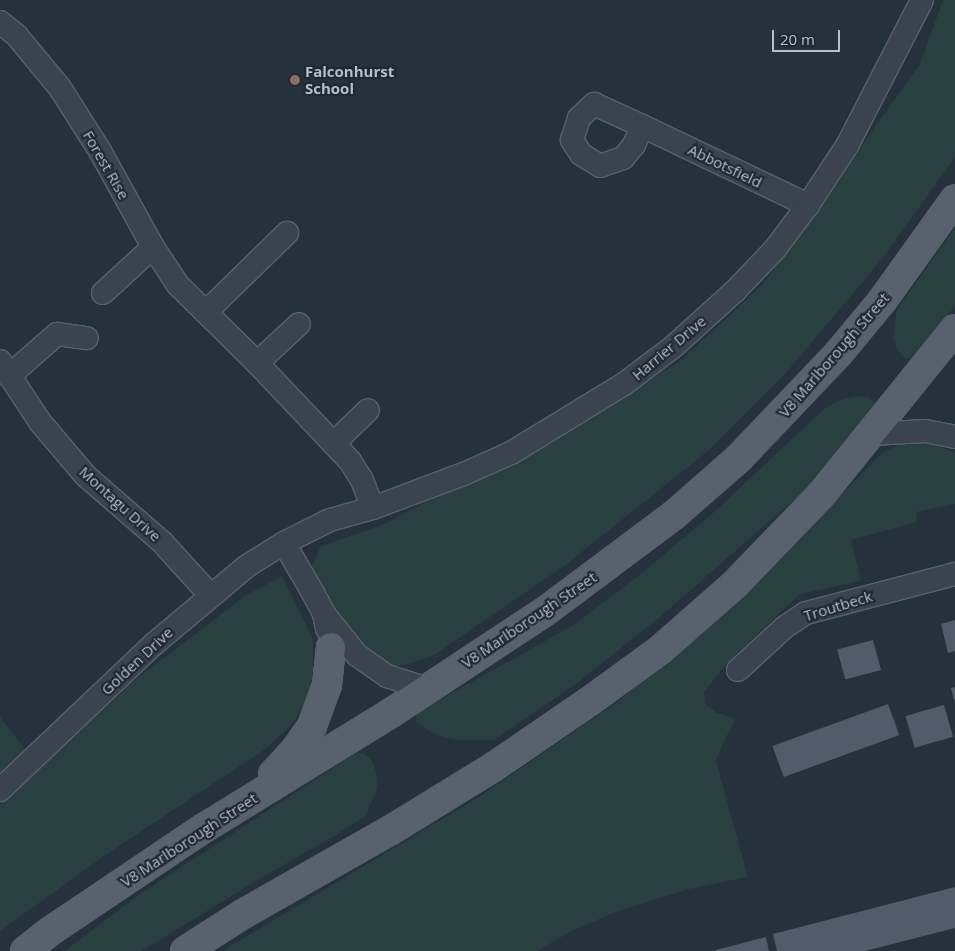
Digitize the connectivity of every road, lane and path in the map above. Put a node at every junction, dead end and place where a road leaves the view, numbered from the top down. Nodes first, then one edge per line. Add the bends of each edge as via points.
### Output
1 (922, 0) edge
2 (0, 22) edge
3 (642, 126) dead end
4 (955, 199) edge
5 (808, 205) junction
6 (287, 233) dead end
7 (153, 247) junction
8 (103, 293) dead end
9 (206, 311) junction
10 (299, 324) dead end
11 (955, 329) edge
12 (87, 338) dead end
13 (257, 363) junction
14 (5, 368) edge
15 (368, 410) dead end
16 (872, 434) junction
17 (955, 437) edge
18 (334, 443) junction
19 (373, 508) junction
20 (284, 543) junction
21 (955, 574) edge
22 (210, 595) junction
23 (324, 614) junction
24 (331, 648) joint
25 (738, 670) dead end
26 (428, 689) junction
27 (0, 790) edge
28 (248, 801) junction
29 (25, 951) edge
30 (185, 951) edge

1 - 5 street, Harrier Drive via 848,144
2 - 7 street, Forest Rise via 17,36 60,88 100,151
3 - 5 street, Abbotsfield
4 - 26 main road, V8 Marlborough Street via 876,309 785,412 739,458 674,515 612,563
5 - 19 street, Harrier Drive via 775,249 735,291 673,347 624,384 570,419 490,463
6 - 9 street
7 - 8 street
7 - 9 street, Forest Rise via 178,285
9 - 13 street, Forest Rise
10 - 13 street
11 - 16 main road
12 - 14 street via 57,334
13 - 18 street, Forest Rise
14 - 22 street, Montagu Drive via 40,422 86,476 162,542
15 - 18 street
16 - 17 street via 925,431
16 - 30 main road via 821,495 735,584 660,650 487,771
18 - 19 street, Forest Rise via 362,480
19 - 20 street, Harrier Drive via 330,520
20 - 22 street, Golden Drive
20 - 23 street
21 - 25 street, Troutbeck via 806,612
22 - 27 street, Golden Drive
23 - 24 street
23 - 26 street via 357,655 387,676
24 - 28 main road via 327,685 312,726 296,749
26 - 28 main road, V8 Marlborough Street
28 - 29 main road, V8 Marlborough Street

